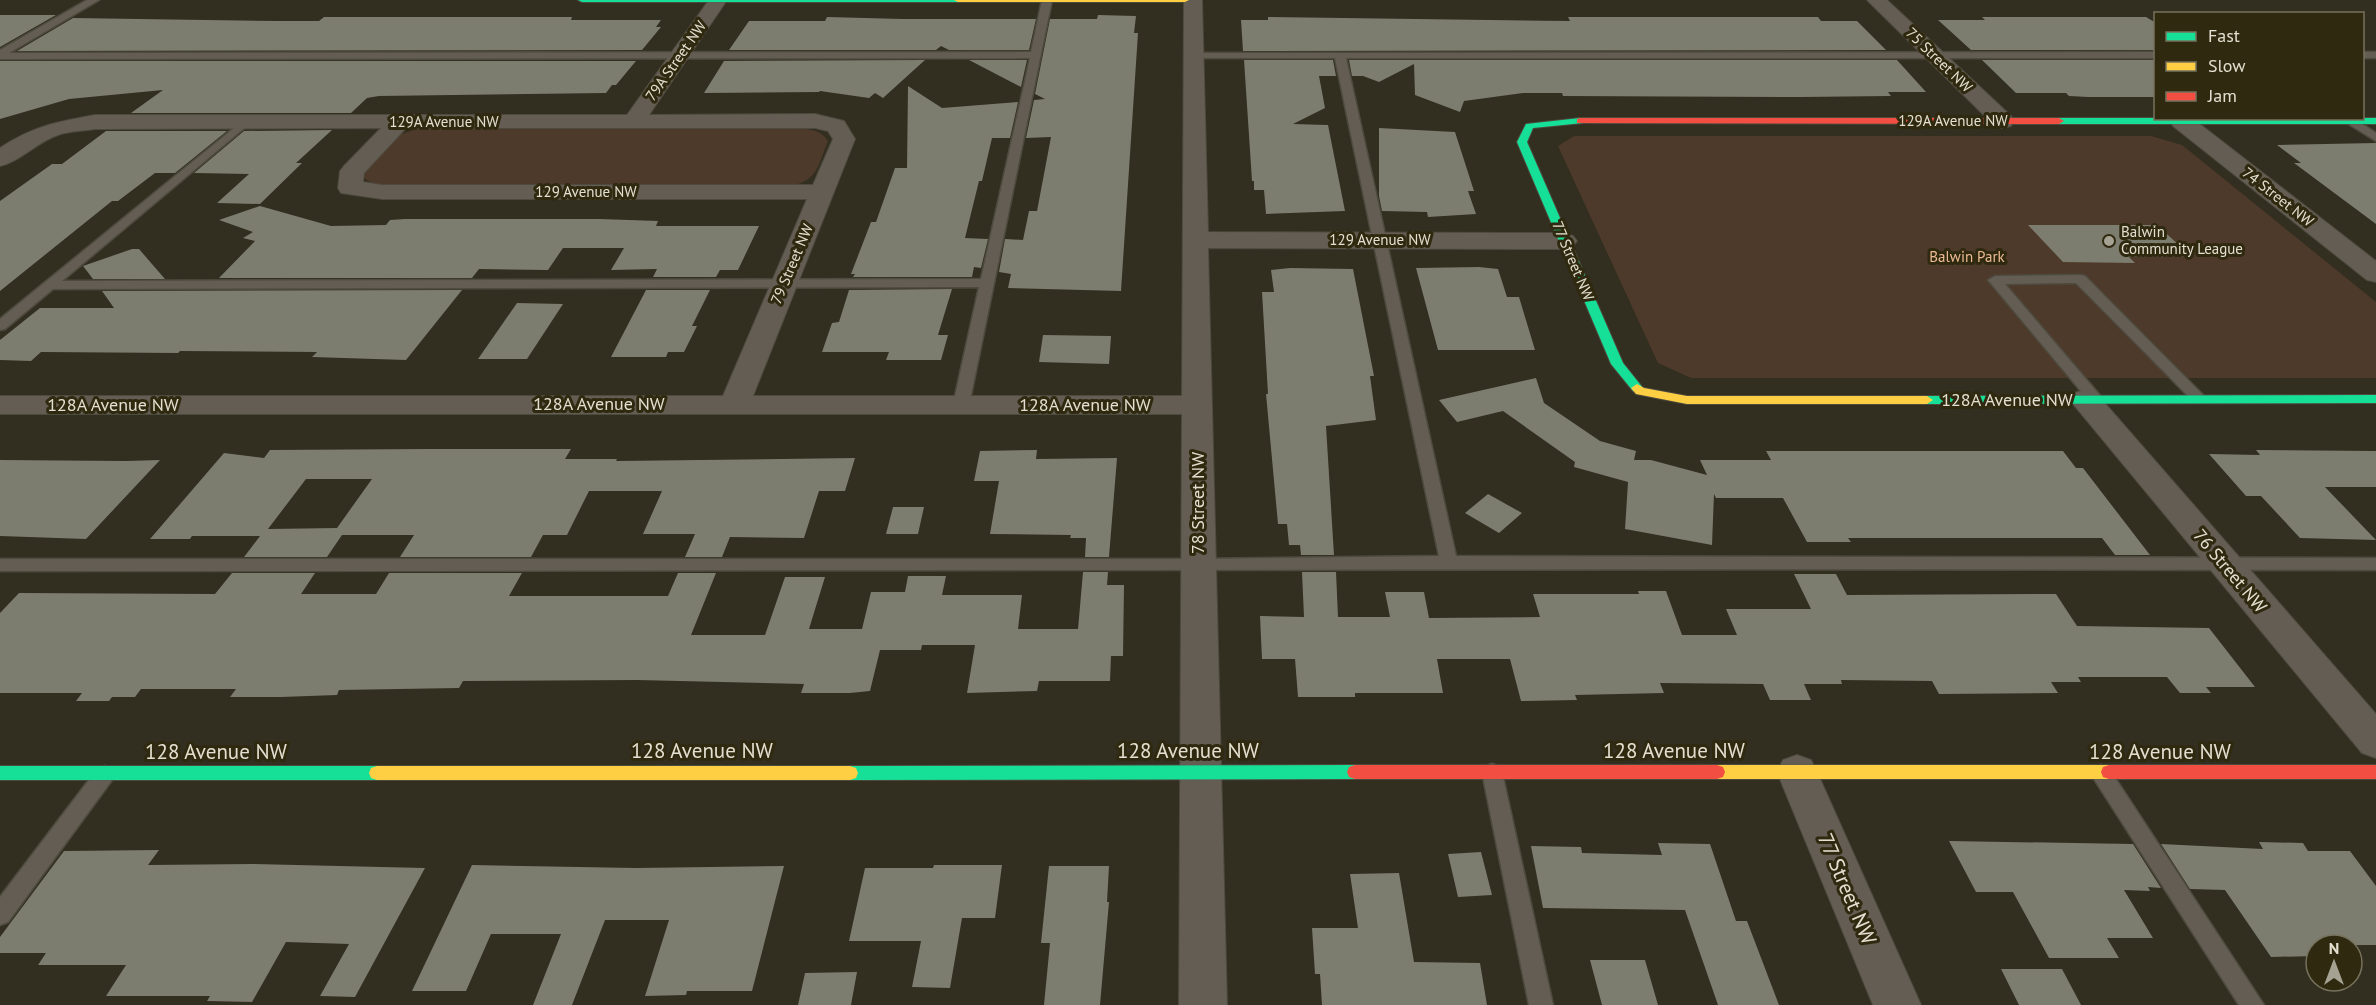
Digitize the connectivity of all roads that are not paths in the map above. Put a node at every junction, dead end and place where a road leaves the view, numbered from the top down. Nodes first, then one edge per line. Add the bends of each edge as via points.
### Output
1 (94, 0) edge
2 (582, 0) edge
3 (718, 0) edge
4 (1047, 0) edge
5 (1185, 0) edge
6 (1193, 0) edge
7 (1876, 0) edge
8 (0, 55) edge
9 (680, 55) junction
10 (1035, 55) junction
11 (1193, 55) junction
12 (1934, 55) junction
13 (2154, 55) edge
14 (1340, 56) junction
15 (634, 120) junction
16 (2003, 120) junction
17 (2181, 120) junction
18 (2351, 121) junction
19 (2376, 121) edge
20 (245, 122) junction
21 (400, 122) junction
22 (836, 126) joint
23 (1529, 126) joint
24 (2376, 138) edge
25 (0, 159) edge
26 (824, 192) junction
27 (1196, 240) junction
28 (1378, 240) junction
29 (1564, 241) junction
30 (2376, 274) edge
31 (985, 283) junction
32 (783, 284) junction
33 (50, 285) junction
34 (0, 326) edge
35 (1640, 391) joint
36 (2090, 399) junction
37 (2199, 399) junction
38 (2376, 399) edge
39 (735, 404) junction
40 (0, 405) edge
41 (961, 405) junction
42 (1197, 405) junction
43 (1449, 562) junction
44 (2224, 564) junction
45 (2376, 564) edge
46 (1198, 565) junction
47 (0, 566) edge
48 (2376, 742) edge
49 (1200, 771) junction
50 (1492, 772) junction
51 (1797, 772) junction
52 (2376, 772) edge
53 (0, 773) edge
54 (106, 773) junction
55 (2101, 773) junction
56 (0, 915) edge
57 (1203, 1005) edge
58 (1542, 1005) edge
59 (1897, 1005) edge
60 (2252, 1005) edge

1 - 8 lane
2 - 3 street
3 - 4 street
3 - 9 street, 79A Street NW
4 - 5 street
4 - 10 lane
6 - 11 street, 78 Street NW
7 - 12 street, 75 Street NW
8 - 9 lane
9 - 10 lane
9 - 15 street, 79A Street NW
10 - 31 lane
11 - 14 lane
11 - 27 street, 78 Street NW
12 - 13 lane
12 - 14 lane
12 - 16 street, 75 Street NW
14 - 28 lane
15 - 21 street, 129A Avenue NW
15 - 22 street, 129A Avenue NW via 815,121
16 - 17 street, 129A Avenue NW
16 - 23 street, 129A Avenue NW via 1571,121
17 - 18 street, 129A Avenue NW
17 - 30 street, 74 Street NW
18 - 19 street, 129A Avenue NW
18 - 24 lane
20 - 21 street, 129A Avenue NW
20 - 25 street, 129A Avenue NW via 94,122 52,129
20 - 33 lane
21 - 26 street, 129 Avenue NW via 352,171 350,188 382,192
22 - 26 street, 79 Street NW via 844,139
23 - 29 street, 77 Street NW via 1522,142
26 - 32 street, 79 Street NW
27 - 28 street, 129 Avenue NW
27 - 42 street, 78 Street NW
28 - 29 street, 129 Avenue NW
28 - 43 lane
29 - 35 street, 77 Street NW via 1617,364
31 - 32 lane
31 - 41 lane
32 - 33 lane
32 - 39 street, 79 Street NW
33 - 34 lane
35 - 36 street, 128A Avenue NW via 1687,400
36 - 37 street, 128A Avenue NW
36 - 37 lane via 1995,280 2080,279
36 - 44 street, 76 Street NW
37 - 38 street, 128A Avenue NW
39 - 40 street, 128A Avenue NW
39 - 41 street, 128A Avenue NW
41 - 42 street, 128A Avenue NW
42 - 46 street, 78 Street NW
43 - 44 lane
43 - 46 lane
44 - 45 lane
44 - 48 street, 76 Street NW
46 - 47 lane
46 - 49 street, 78 Street NW
49 - 50 street, 128 Avenue NW
49 - 54 street, 128 Avenue NW
49 - 57 street, 78 Street NW
50 - 51 street, 128 Avenue NW
50 - 58 lane
51 - 55 street, 128 Avenue NW
51 - 59 street, 77 Street NW
52 - 55 street, 128 Avenue NW
53 - 54 street, 128 Avenue NW
54 - 56 lane
55 - 60 lane

